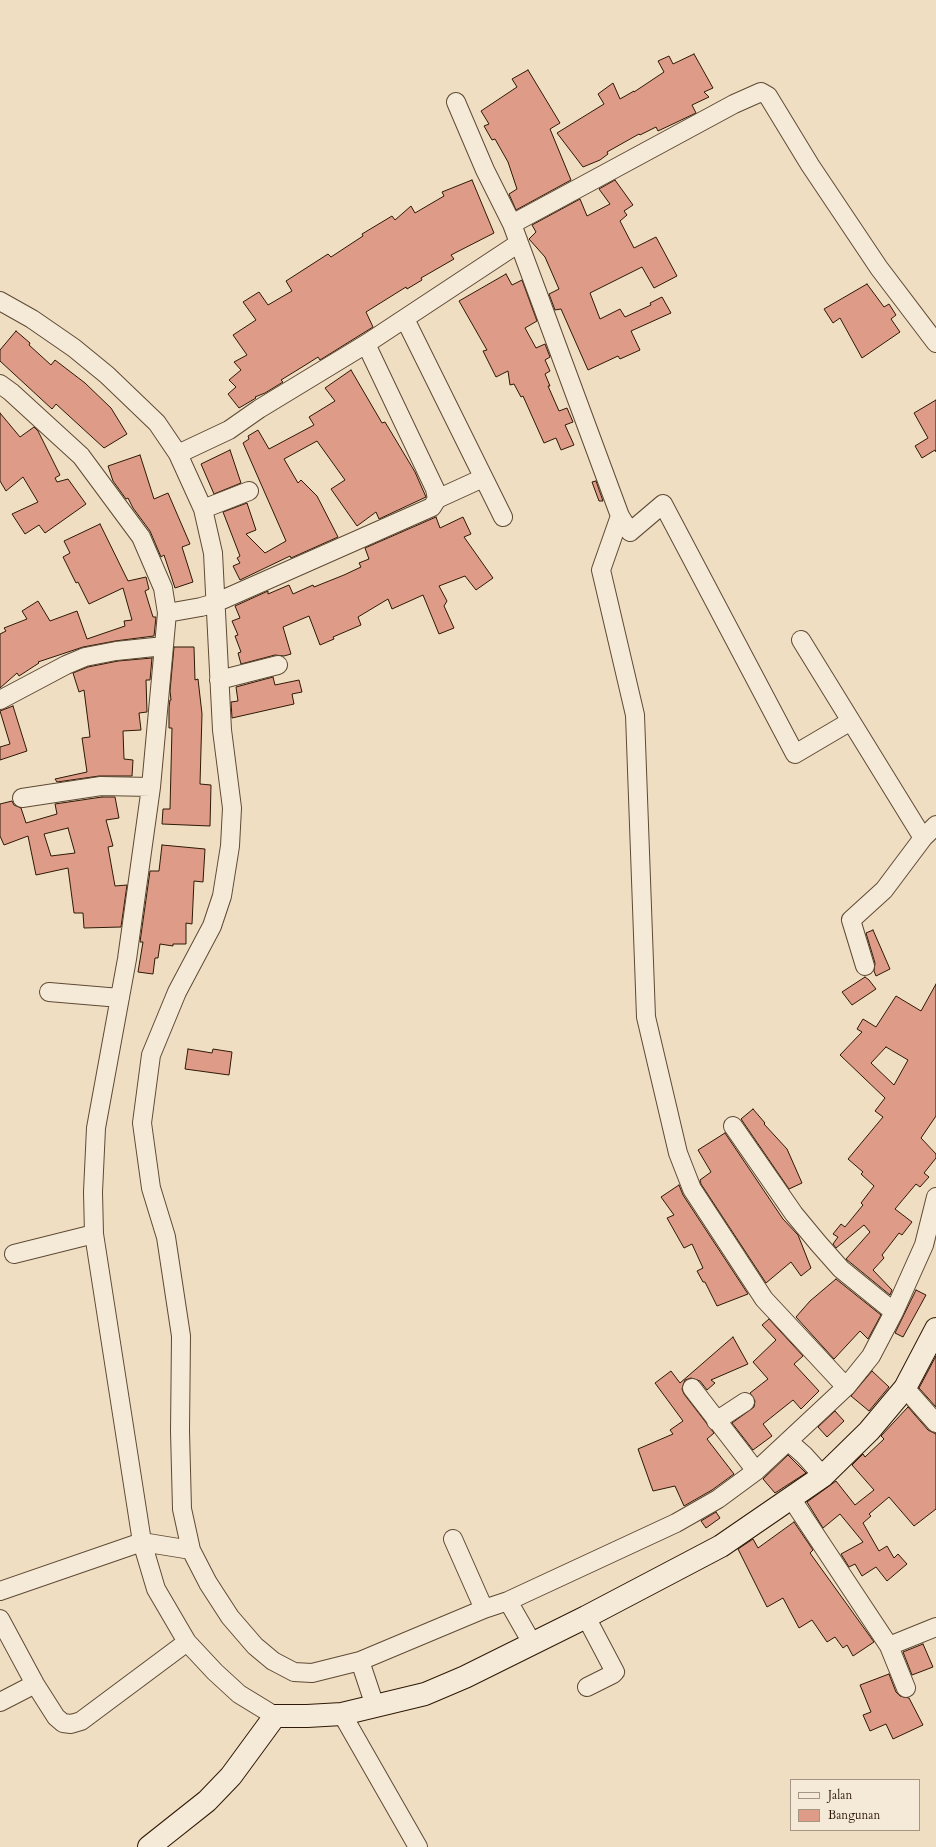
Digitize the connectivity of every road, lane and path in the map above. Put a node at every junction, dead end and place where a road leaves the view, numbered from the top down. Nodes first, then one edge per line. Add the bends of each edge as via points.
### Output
1 (456, 102) dead end
2 (512, 224) junction
3 (519, 243) junction
4 (0, 301) edge
5 (405, 319) junction
6 (936, 343) edge
7 (366, 344) junction
8 (0, 384) edge
9 (178, 454) junction
10 (483, 478) junction
11 (249, 492) dead end
12 (437, 499) junction
13 (203, 509) junction
14 (620, 516) junction
15 (503, 518) dead end
16 (200, 607) junction
17 (167, 613) junction
18 (801, 640) dead end
19 (164, 646) junction
20 (278, 666) dead end
21 (219, 680) junction
22 (0, 700) edge
23 (851, 721) junction
24 (151, 787) junction
25 (22, 798) dead end
26 (936, 825) edge
27 (923, 838) junction
28 (864, 966) dead end
29 (49, 992) dead end
30 (120, 998) junction
31 (733, 1126) dead end
32 (936, 1197) edge
33 (94, 1234) junction
34 (14, 1254) dead end
35 (894, 1312) junction
36 (936, 1329) edge
37 (846, 1387) junction
38 (692, 1388) dead end
39 (905, 1388) junction
40 (746, 1402) dead end
41 (716, 1421) junction
42 (936, 1423) edge
43 (788, 1441) junction
44 (813, 1465) junction
45 (756, 1471) junction
46 (791, 1498) junction
47 (453, 1539) dead end
48 (149, 1543) junction
49 (183, 1548) junction
50 (0, 1591) edge
51 (484, 1609) junction
52 (586, 1616) junction
53 (0, 1620) edge
54 (519, 1622) junction
55 (936, 1627) edge
56 (187, 1642) junction
57 (889, 1646) junction
58 (34, 1684) junction
59 (368, 1684) junction
60 (587, 1687) dead end
61 (906, 1688) dead end
62 (0, 1702) edge
63 (342, 1714) junction
64 (275, 1716) junction
65 (149, 1847) edge
66 (418, 1847) edge

1 - 2 street via 485,170
2 - 3 street
2 - 6 street via 734,104 761,92 768,96 810,165 879,268
3 - 5 street
3 - 14 street
4 - 9 street via 74,348 107,375 157,423
5 - 7 street
5 - 10 street
7 - 9 street via 229,430
7 - 12 street via 435,489
8 - 17 street via 81,456 141,537 163,588
9 - 13 street
10 - 12 street
10 - 15 street
11 - 13 street
12 - 16 street via 432,507 425,511
13 - 16 street via 213,554
14 - 23 street via 630,532 663,504 795,754
14 - 37 street via 601,570 635,715 646,1017 678,1153 692,1189 764,1299
16 - 17 street
16 - 21 street
17 - 19 street
18 - 23 street
19 - 22 street via 86,657
19 - 24 street
20 - 21 street
21 - 49 street via 222,730 232,808 230,846 222,896 212,926 177,992 151,1055 142,1123 151,1188 166,1237 181,1336
23 - 27 street
24 - 25 street via 101,786
24 - 30 street
26 - 27 street
27 - 28 street via 884,890 851,920
29 - 30 street
30 - 33 street via 96,1128
31 - 35 street via 794,1214 818,1243 841,1269
32 - 35 street via 924,1245
33 - 34 street
33 - 48 street
35 - 37 street via 871,1356
36 - 39 street
37 - 43 street
38 - 41 street
39 - 42 street
39 - 44 street via 869,1431
40 - 41 street
41 - 45 street
43 - 44 street
43 - 45 street
44 - 46 street
45 - 54 street via 718,1498
46 - 52 street via 722,1546
46 - 57 street
47 - 51 street
48 - 49 street
48 - 50 street
48 - 56 street via 156,1589
49 - 59 street via 230,1617 273,1662 294,1672
51 - 54 street
51 - 59 street
52 - 54 street
52 - 60 street via 614,1668 613,1674
53 - 58 street
54 - 59 street via 465,1677 425,1694
55 - 57 street
56 - 58 street via 81,1721 71,1724 63,1723 56,1717
56 - 64 street via 239,1694
57 - 61 street
58 - 62 street
59 - 63 street
63 - 64 street
63 - 66 street
64 - 65 street via 231,1776 207,1801

